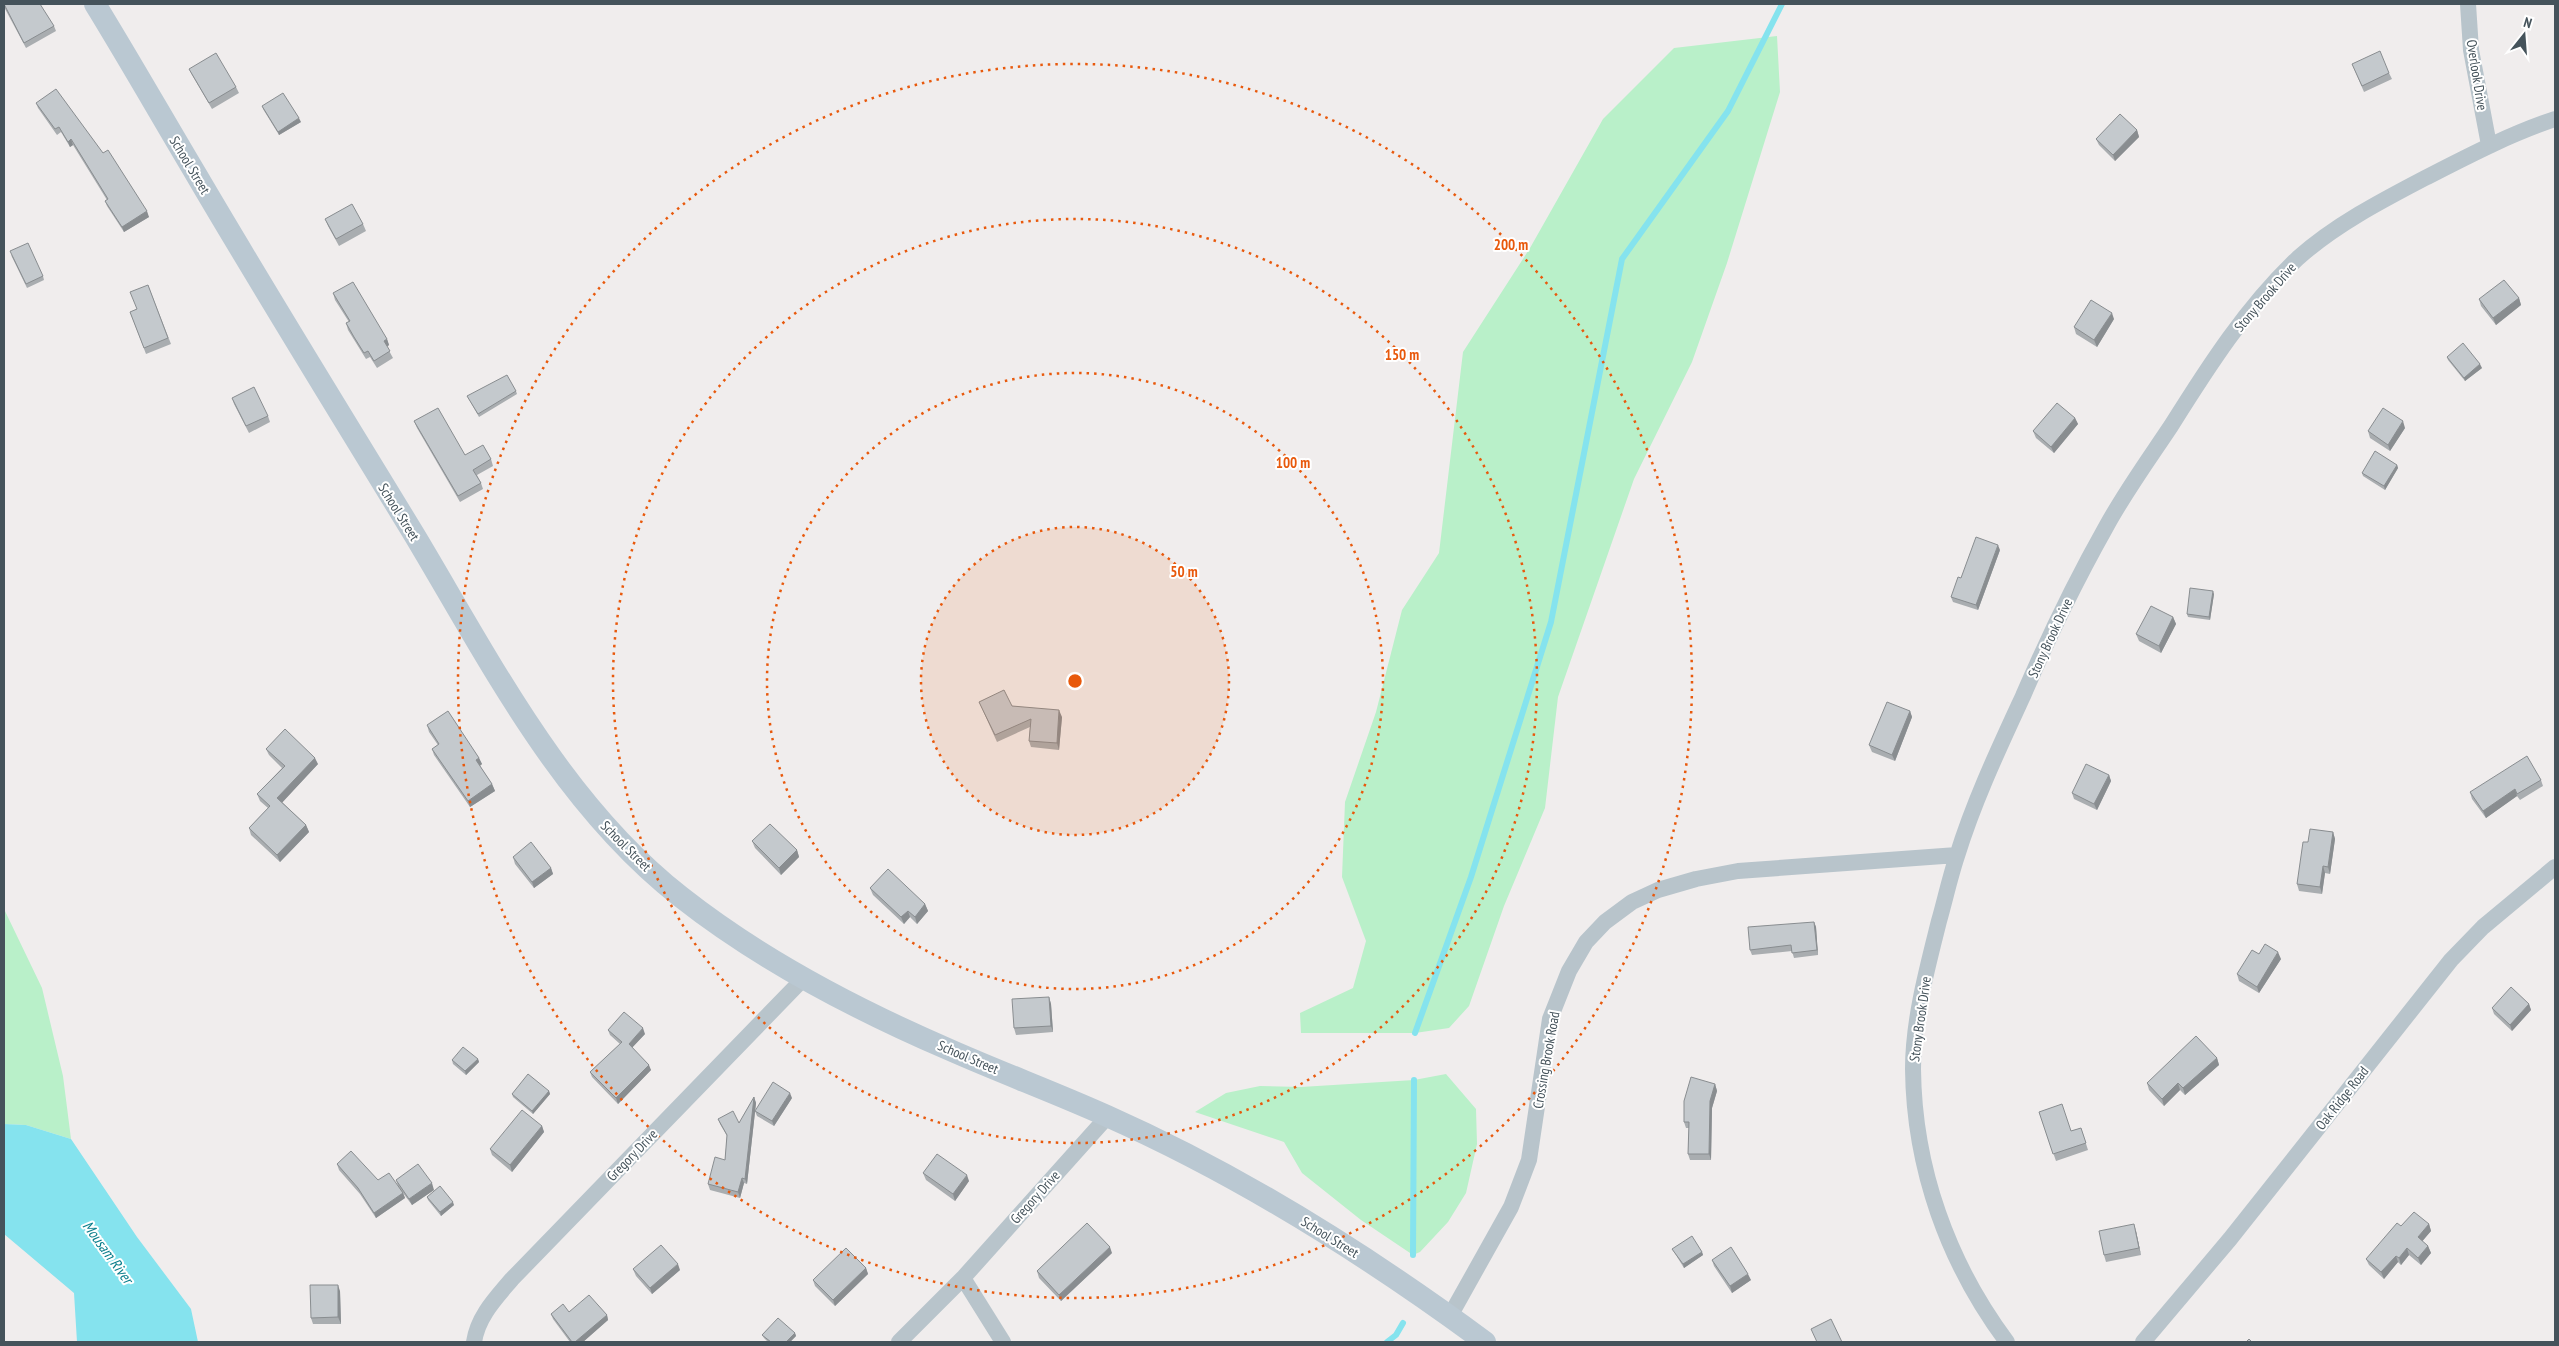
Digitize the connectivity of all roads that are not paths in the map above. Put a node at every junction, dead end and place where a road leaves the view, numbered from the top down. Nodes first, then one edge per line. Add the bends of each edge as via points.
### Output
1 (95, 4) edge
2 (2468, 4) edge
3 (2555, 119) edge
4 (2489, 145) junction
5 (1957, 856) junction
6 (2555, 867) edge
7 (804, 978) junction
8 (1108, 1116) junction
9 (963, 1278) junction
10 (1450, 1316) junction
11 (474, 1342) edge
12 (899, 1342) edge
13 (1003, 1342) edge
14 (1485, 1342) edge
15 (2007, 1342) edge
16 (2142, 1342) edge

1 - 7 street, School Street via 394,504 534,732 582,798 624,847 678,896 744,943
2 - 4 street, Overlook Drive via 2471,50
3 - 4 street, Stony Brook Drive
4 - 5 street, Stony Brook Drive via 2384,200 2330,233 2275,282 2212,362 2107,525 2061,610 2001,744
5 - 10 street, Crossing Brook Road via 1738,871 1658,890 1632,902 1605,922 1586,942 1569,971 1550,1019 1529,1160 1511,1207
5 - 15 street, Stony Brook Drive via 1928,963 1917,1023 1913,1067 1915,1112 1923,1161 1955,1258 1979,1304
6 - 16 street, Oak Ridge Road via 2483,927 2451,960 2230,1239
7 - 8 street, School Street via 950,1050
7 - 11 street, Gregory Drive via 512,1279 490,1306 478,1326
8 - 9 street, Gregory Drive
8 - 10 street, School Street via 1233,1179 1310,1223
9 - 12 street, Gregory Drive
9 - 13 street
10 - 14 street, School Street

